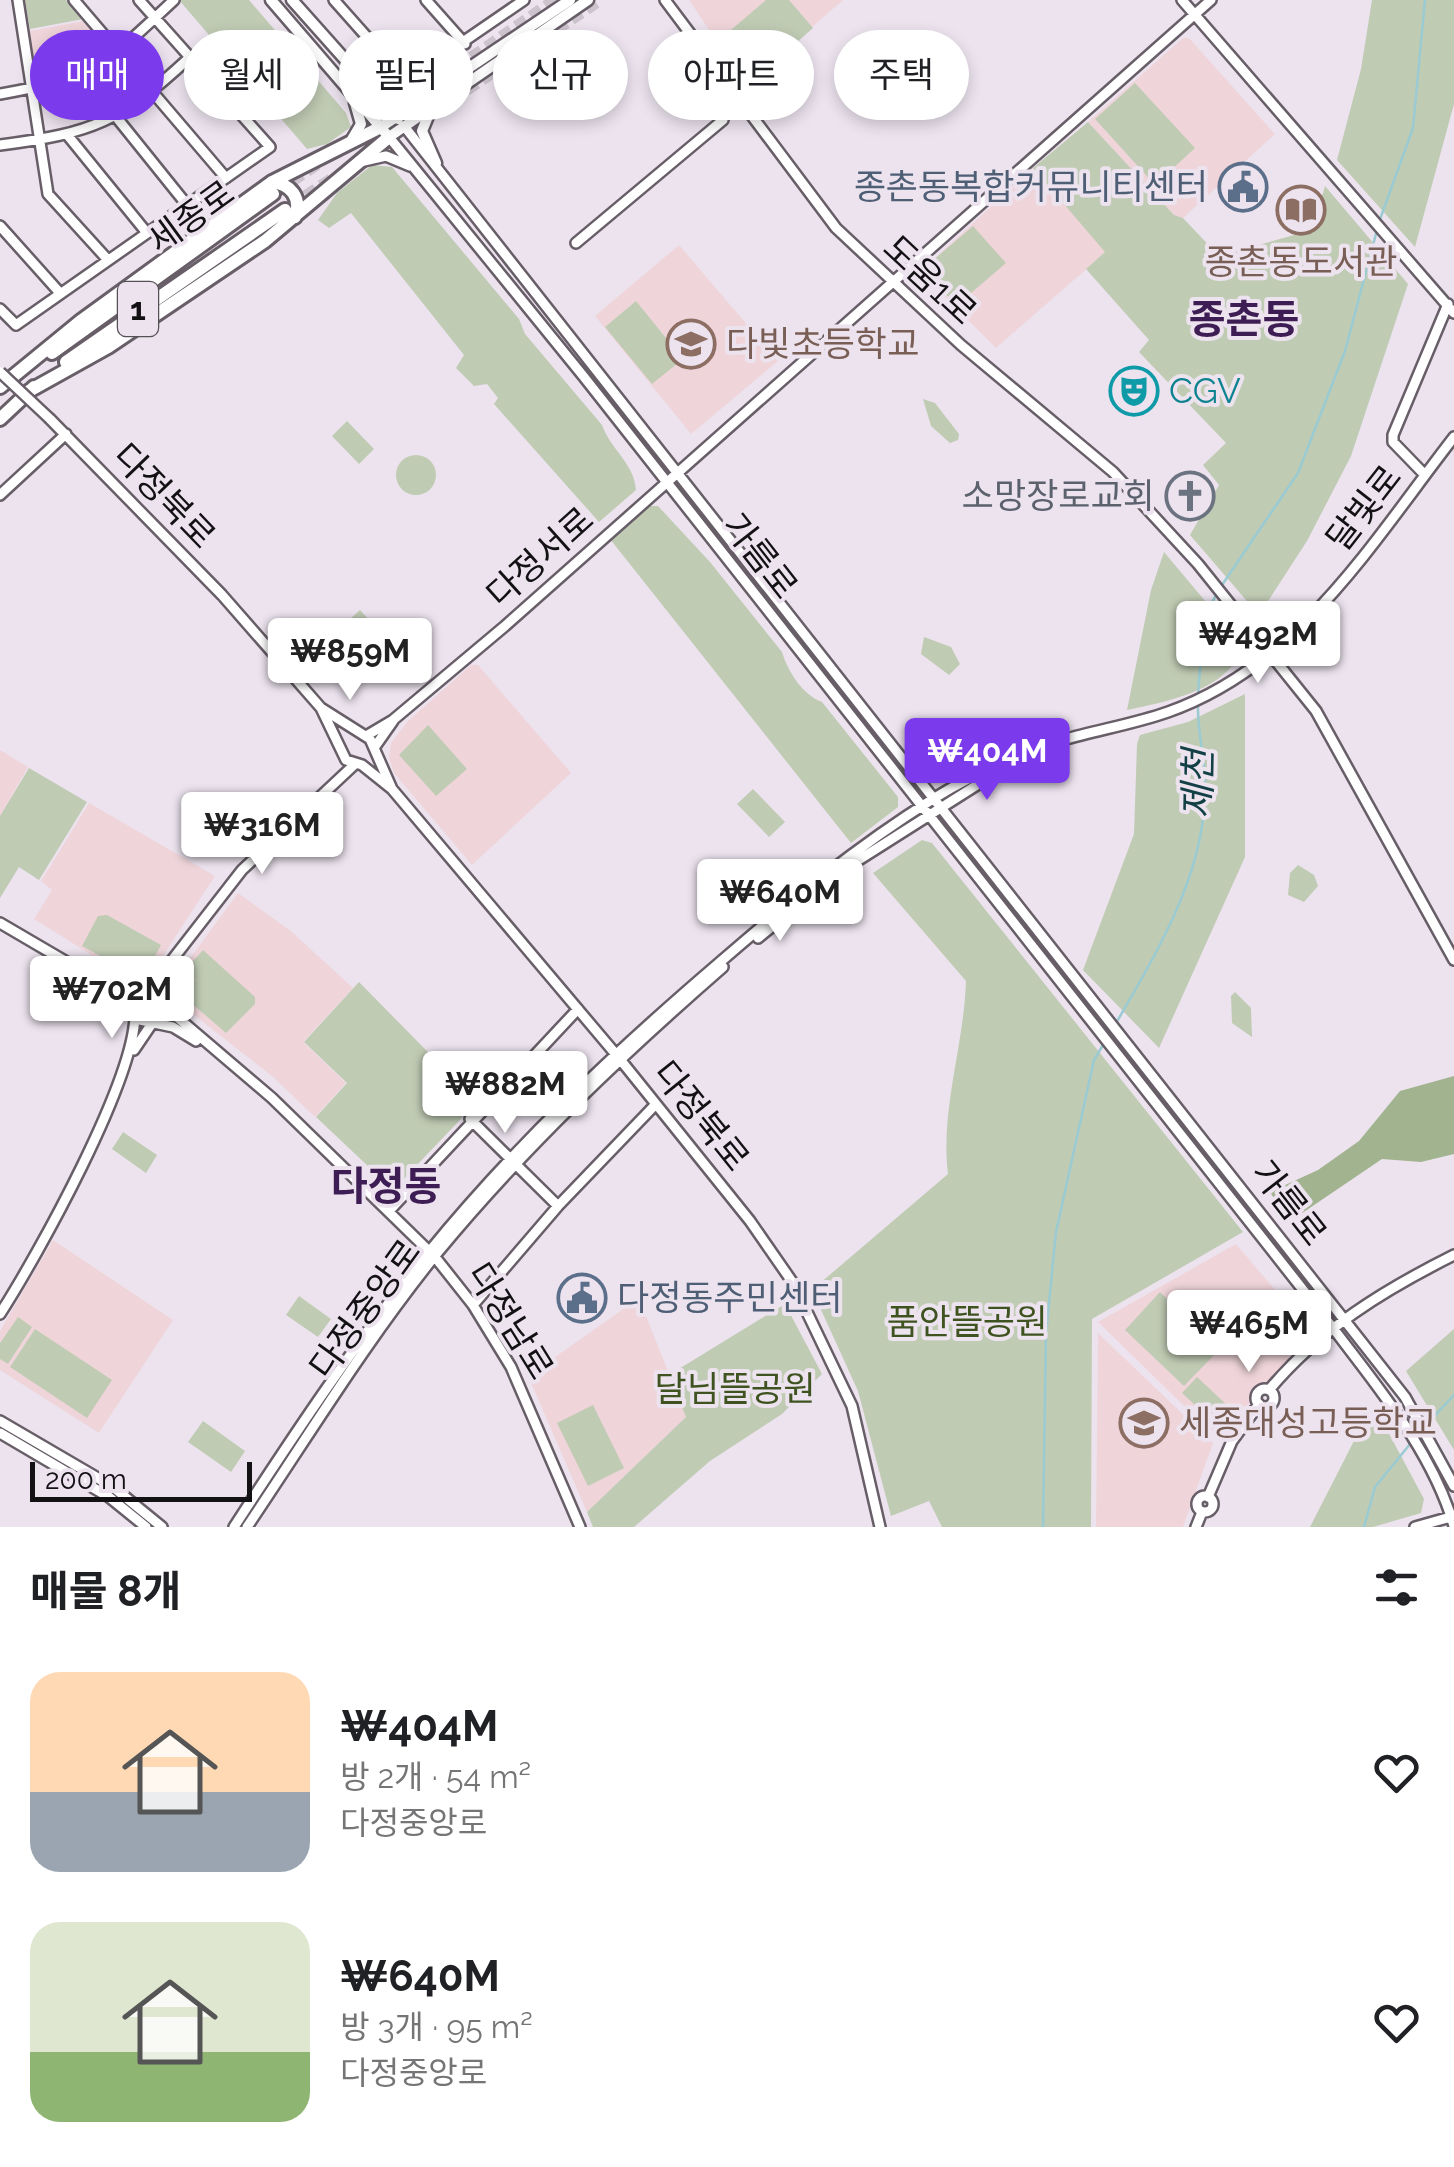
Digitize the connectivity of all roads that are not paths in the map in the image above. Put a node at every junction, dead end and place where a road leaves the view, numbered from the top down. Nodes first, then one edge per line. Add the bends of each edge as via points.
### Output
1 (18, 0) edge
2 (74, 0) edge
3 (139, 0) edge
4 (174, 0) edge
5 (271, 0) edge
6 (292, 0) edge
7 (334, 0) edge
8 (426, 0) edge
9 (524, 0) edge
10 (570, 0) edge
11 (588, 0) edge
12 (665, 0) edge
13 (1182, 0) edge
14 (1210, 0) edge
15 (1195, 14) junction
16 (154, 18) junction
17 (99, 30) edge
18 (141, 30) edge
19 (361, 30) edge
20 (452, 30) edge
21 (473, 37) edge
22 (184, 52) edge
23 (339, 53) edge
24 (184, 63) edge
25 (473, 70) edge
26 (473, 74) edge
27 (30, 75) edge
28 (339, 77) edge
29 (164, 81) edge
30 (30, 88) edge
31 (0, 94) edge
32 (164, 106) edge
33 (37, 120) edge
34 (111, 120) edge
35 (118, 120) edge
36 (245, 120) edge
37 (359, 120) tunnel mouth
38 (375, 120) edge
39 (403, 120) edge
40 (425, 120) edge
41 (722, 120) dead end
42 (400, 122) junction
43 (385, 132) junction
44 (69, 137) junction
45 (40, 140) junction
46 (0, 146) edge
47 (343, 150) junction
48 (436, 163) junction
49 (352, 167) junction
50 (226, 178) junction
51 (428, 182) junction
52 (272, 188) junction
53 (187, 206) junction
54 (290, 213) junction
55 (0, 226) edge
56 (148, 232) junction
57 (576, 242) dead end
58 (108, 260) junction
59 (892, 284) junction
60 (60, 293) junction
61 (0, 309) edge
62 (1451, 309) edge
63 (0, 372) edge
64 (0, 387) edge
65 (0, 395) edge
66 (0, 419) edge
67 (66, 434) junction
68 (1454, 437) edge
69 (676, 471) junction
70 (1424, 474) junction
71 (666, 480) junction
72 (0, 495) edge
73 (1271, 654) junction
74 (321, 708) junction
75 (393, 720) junction
76 (361, 735) junction
77 (374, 751) junction
78 (343, 752) junction
79 (1010, 763) junction
80 (358, 765) junction
81 (330, 783) junction
82 (392, 789) junction
83 (934, 799) junction
84 (923, 806) junction
85 (941, 808) junction
86 (930, 816) junction
87 (0, 923) edge
88 (177, 956) junction
89 (1454, 960) edge
90 (90, 976) junction
91 (145, 992) junction
92 (164, 1004) junction
93 (134, 1010) junction
94 (578, 1010) junction
95 (155, 1022) junction
96 (215, 1053) junction
97 (616, 1056) junction
98 (121, 1074) junction
99 (656, 1104) junction
100 (470, 1120) junction
101 (513, 1161) junction
102 (558, 1206) junction
103 (390, 1210) junction
104 (432, 1254) junction
105 (1454, 1255) edge
106 (473, 1305) junction
107 (0, 1314) edge
108 (1344, 1320) junction
109 (1333, 1328) junction
110 (0, 1421) edge
111 (0, 1432) edge
112 (1454, 1486) edge
113 (1453, 1520) edge
114 (146, 1527) edge
115 (162, 1527) edge
116 (234, 1527) edge
117 (247, 1527) edge
118 (580, 1527) edge
119 (880, 1527) edge
120 (1196, 1527) edge
121 (1415, 1527) edge

1 - 27 street
2 - 17 street
3 - 16 street
4 - 16 street
5 - 28 main road
6 - 23 main road
7 - 19 street
8 - 20 street
9 - 21 street
10 - 25 main road
11 - 26 main road
12 - 59 street, 도움1로 via 836,228
13 - 15 street
14 - 15 street, 다정서로
15 - 59 street, 다정서로
15 - 62 street
16 - 18 street
16 - 22 street
24 - 29 street
30 - 31 street
32 - 50 street
33 - 45 street
34 - 44 street
35 - 53 street
36 - 50 street via 270,147
37 - 47 main road
38 - 43 main road
39 - 42 main road
40 - 48 main road via 422,131
41 - 57 street
42 - 43 main road
42 - 48 street, 가름로
43 - 47 highway
43 - 49 highway
43 - 51 street, 가름로
44 - 45 street
44 - 56 street
45 - 46 street
45 - 58 street via 53,204
47 - 52 highway
48 - 69 street, 가름로
49 - 51 street via 386,156
49 - 54 highway
50 - 53 street
51 - 71 street, 가름로
52 - 54 highway via 290,187 296,196
52 - 64 highway via 82,320
52 - 65 highway, 세종로 / 1
53 - 56 street
54 - 66 highway via 198,288 29,391
55 - 60 street
56 - 58 street
58 - 60 street
59 - 69 street, 다정서로
59 - 73 street, 도움1로 via 1104,463
60 - 61 street via 16,324
62 - 70 street via 1393,435
63 - 67 street, 다정북로, bridge
67 - 72 street
67 - 74 street, 다정북로
68 - 70 street, 달빛로
69 - 71 street, 다정서로
69 - 83 street, 가름로
70 - 73 street, 달빛로 via 1316,614
71 - 75 street, 다정서로
71 - 84 street, 가름로
73 - 79 street, 달빛로 via 1169,712 1048,745
73 - 89 street via 1324,724
74 - 76 street
74 - 78 street
75 - 76 street
75 - 77 street
76 - 77 street
76 - 78 street
77 - 80 street
77 - 82 street
78 - 80 street
78 - 81 street
79 - 83 street
79 - 85 street, 다정중앙로
80 - 81 street
80 - 82 street
81 - 88 street via 230,883
82 - 94 street, 다정북로
83 - 84 street, 다정중앙로
83 - 85 street, 가름로
84 - 86 street, 가름로
84 - 97 street, 다정중앙로 via 829,870
85 - 86 street, 다정중앙로
85 - 108 street, 가름로
86 - 97 street, 다정중앙로 via 835,875
86 - 109 street, 가름로
87 - 90 street
88 - 91 street
88 - 92 street
90 - 91 street
90 - 93 street
91 - 92 street via 158,994
91 - 93 street
92 - 95 street
92 - 96 street
93 - 95 street
93 - 98 street via 135,1032
94 - 97 street, 다정북로
94 - 100 street
95 - 96 street
95 - 98 street
96 - 103 street, 다정남로
97 - 99 street, 다정북로
97 - 101 street, 다정중앙로
98 - 107 street via 56,1217
99 - 102 street
99 - 119 street, 다정북로 via 750,1221 812,1315 852,1406
100 - 101 street
100 - 103 street
101 - 102 street
101 - 104 street, 다정중앙로
102 - 106 street
103 - 104 street, 다정남로
104 - 106 street, 다정남로
104 - 116 street, 다정중앙로 via 314,1402
104 - 117 street, 다정중앙로
105 - 108 street via 1390,1287
106 - 118 street, 다정남로 via 535,1415
108 - 109 street
108 - 112 street, 가름로 via 1406,1397
109 - 113 street, 가름로 via 1394,1409
109 - 120 street via 1269,1390 1258,1391 1258,1404 1232,1441 1208,1497 1212,1507
110 - 115 street via 113,1488
111 - 114 street
113 - 121 street

